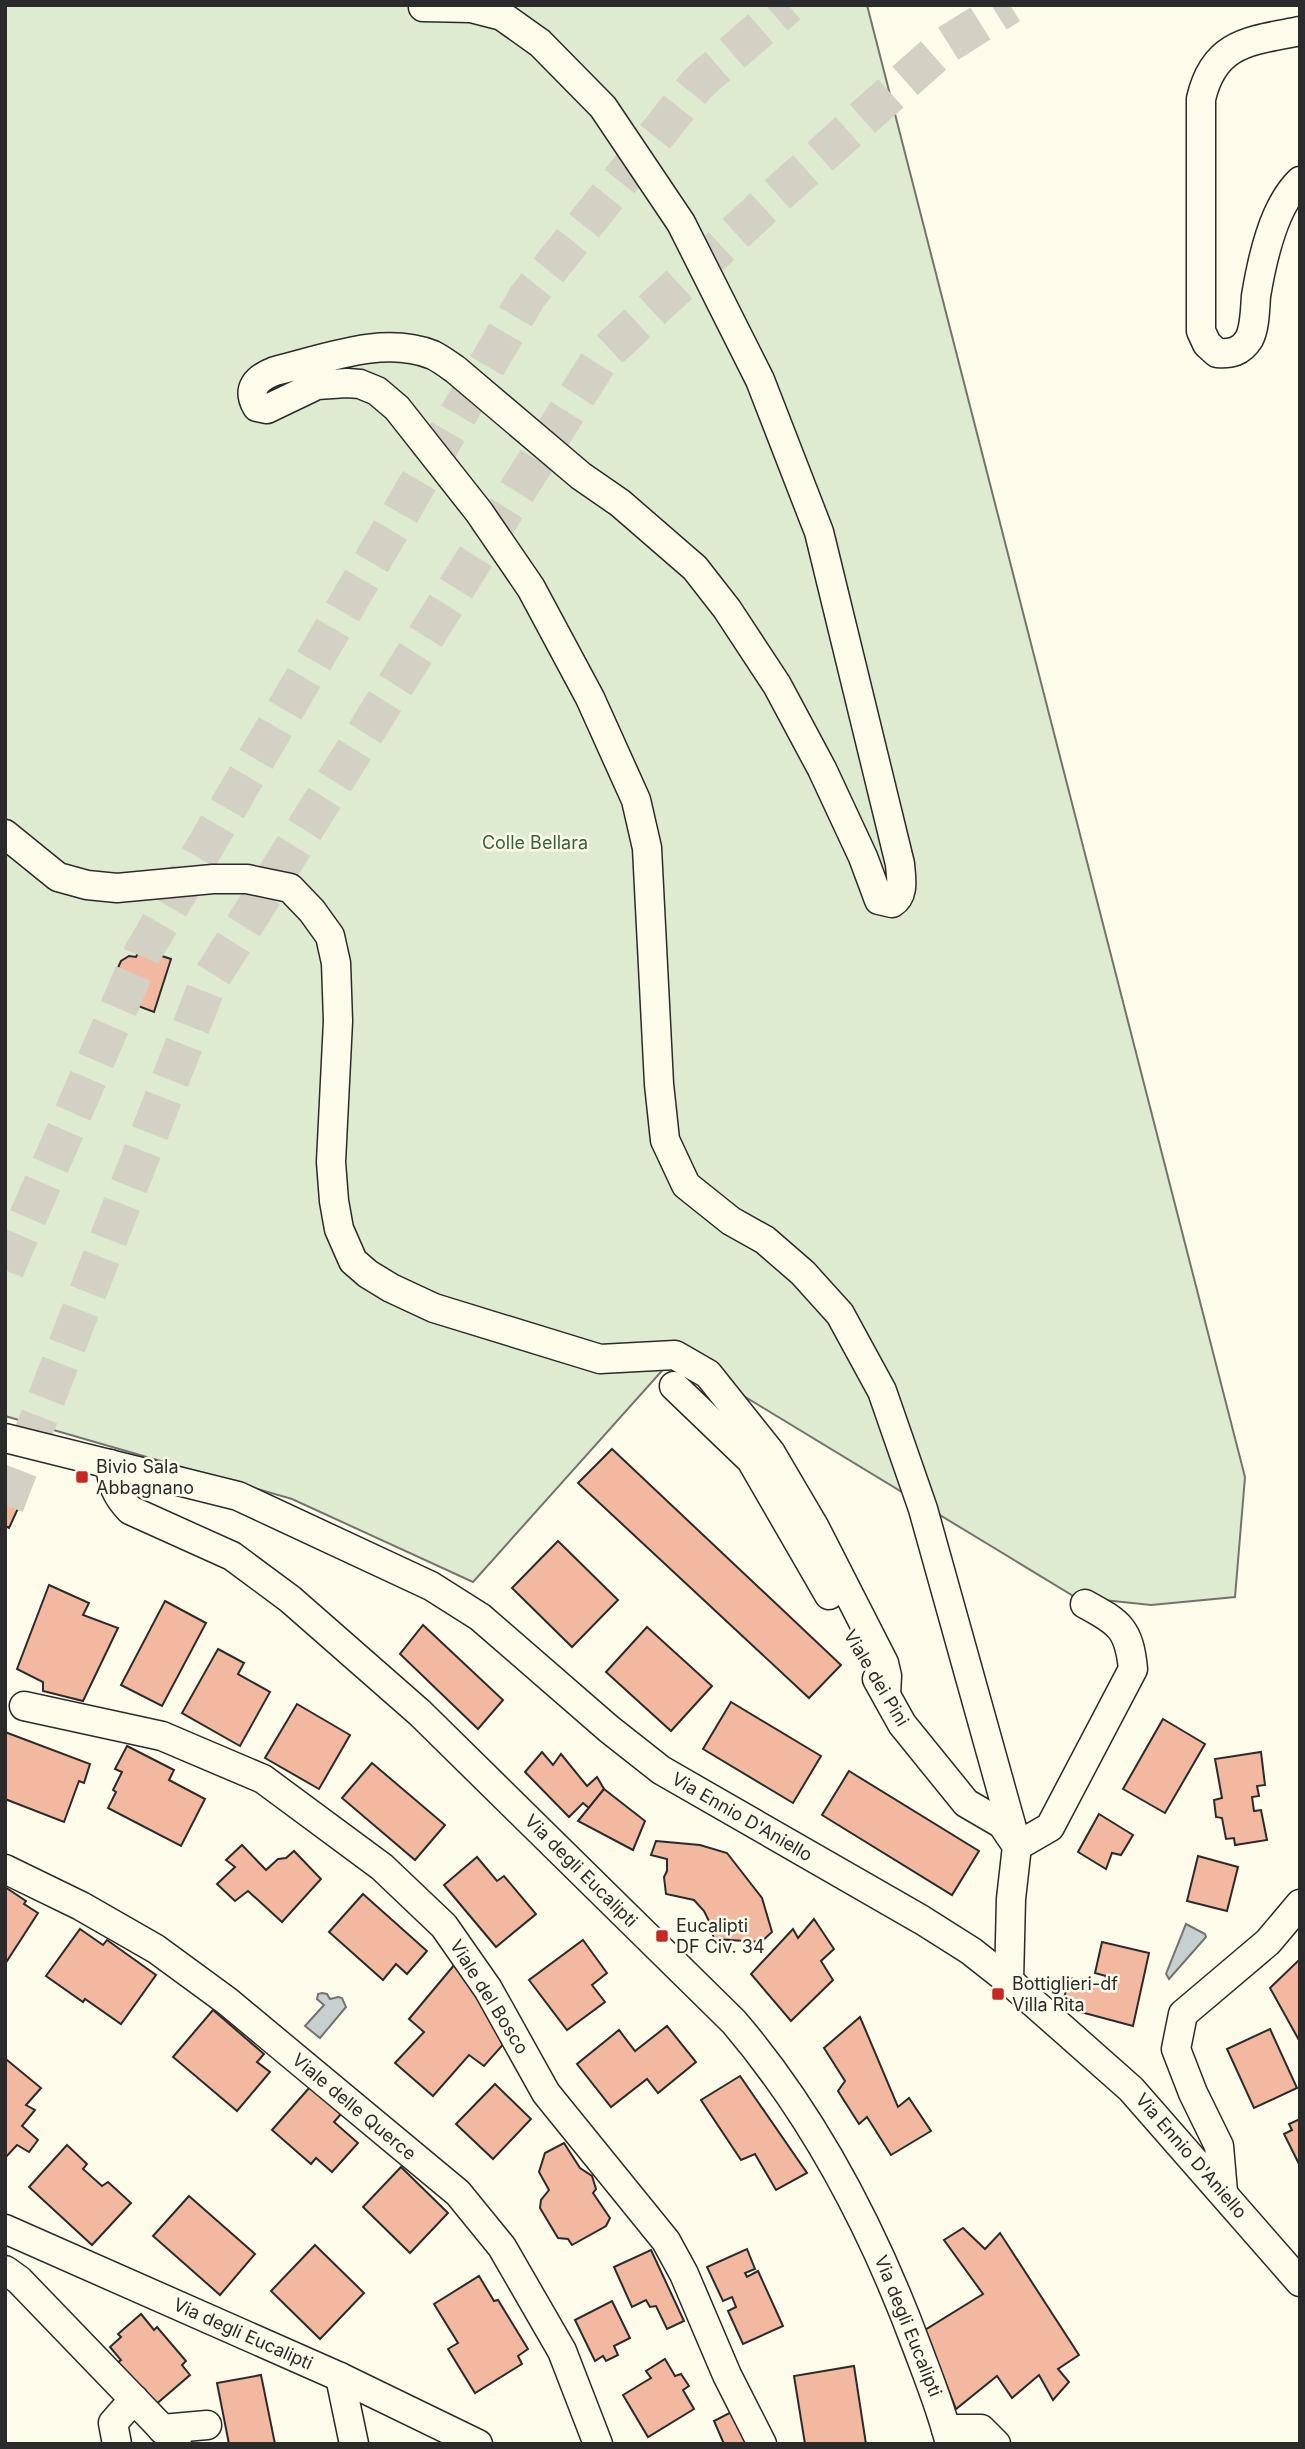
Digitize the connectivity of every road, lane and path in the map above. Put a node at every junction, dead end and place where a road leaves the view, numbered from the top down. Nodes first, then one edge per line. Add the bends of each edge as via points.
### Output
1 (423, 7) edge
2 (1300, 31) edge
3 (1300, 181) edge
4 (5, 834) edge
5 (674, 1386) dead end
6 (5, 1438) edge
7 (110, 1464) junction
8 (1085, 1604) dead end
9 (886, 1694) junction
10 (24, 1706) dead end
11 (1017, 1846) junction
12 (5, 1869) edge
13 (1300, 1904) edge
14 (1009, 1982) junction
15 (1223, 2192) junction
16 (5, 2229) edge
17 (5, 2270) edge
18 (1300, 2282) edge
19 (340, 2377) junction
20 (134, 2399) junction
21 (207, 2425) dead end
22 (169, 2436) edge
23 (948, 2437) edge
24 (117, 2444) edge
25 (354, 2444) edge
26 (478, 2444) edge
27 (598, 2444) edge
28 (762, 2444) edge
29 (996, 2444) edge

1 - 11 street via 471,8 502,16 540,43 603,107 681,223 760,380 819,532 900,864 897,900 892,904 879,900 822,768 777,685 695,568 456,370 415,350 367,349 261,377 253,385 252,398 257,407 267,409 317,385 360,384 397,408 479,512 531,588 590,698 636,800 647,848 665,1140 686,1185 731,1222 765,1240 840,1314 882,1391 923,1509
2 - 3 street via 1231,50 1215,63 1204,86 1201,331 1217,354 1241,348 1250,336 1262,257 1282,208
4 - 9 street via 58,877 87,885 117,888 247,878 290,888 330,936 337,963 331,1162 339,1229 353,1261 391,1288 434,1308 600,1359 675,1355 708,1374 771,1453 814,1526 884,1663
5 - 9 street, Viale dei Pini via 751,1460
6 - 7 street, Via Ennio D'Aniello
7 - 14 street, Via Ennio D'Aniello via 238,1496 431,1586 480,1616 661,1770 922,1920
7 - 23 street, Via degli Eucalipti via 112,1485 130,1510 232,1556 290,1600 430,1722 734,2022 796,2103 871,2233
8 - 11 street via 1112,1618 1130,1642 1139,1671 1050,1827
9 - 11 street, Viale dei Pini via 902,1724 966,1803 1002,1824
10 - 28 street, Viale del Bosco via 162,1737 263,1779 382,1867 444,1926 488,1989 546,2093 666,2241
11 - 14 street
12 - 27 street, Viale delle Querce via 156,1949 227,2001 458,2193 502,2247 562,2351
13 - 15 street via 1268,1942 1183,2014 1176,2049 1219,2146
14 - 15 street, Via Ennio D'Aniello via 1131,2090
15 - 18 street, Via Ennio D'Aniello
16 - 19 street, Via degli Eucalipti
17 - 20 street
19 - 25 street
19 - 26 street, Via degli Eucalipti
20 - 22 street
20 - 24 street via 113,2423
21 - 22 street
23 - 29 street via 981,2429

